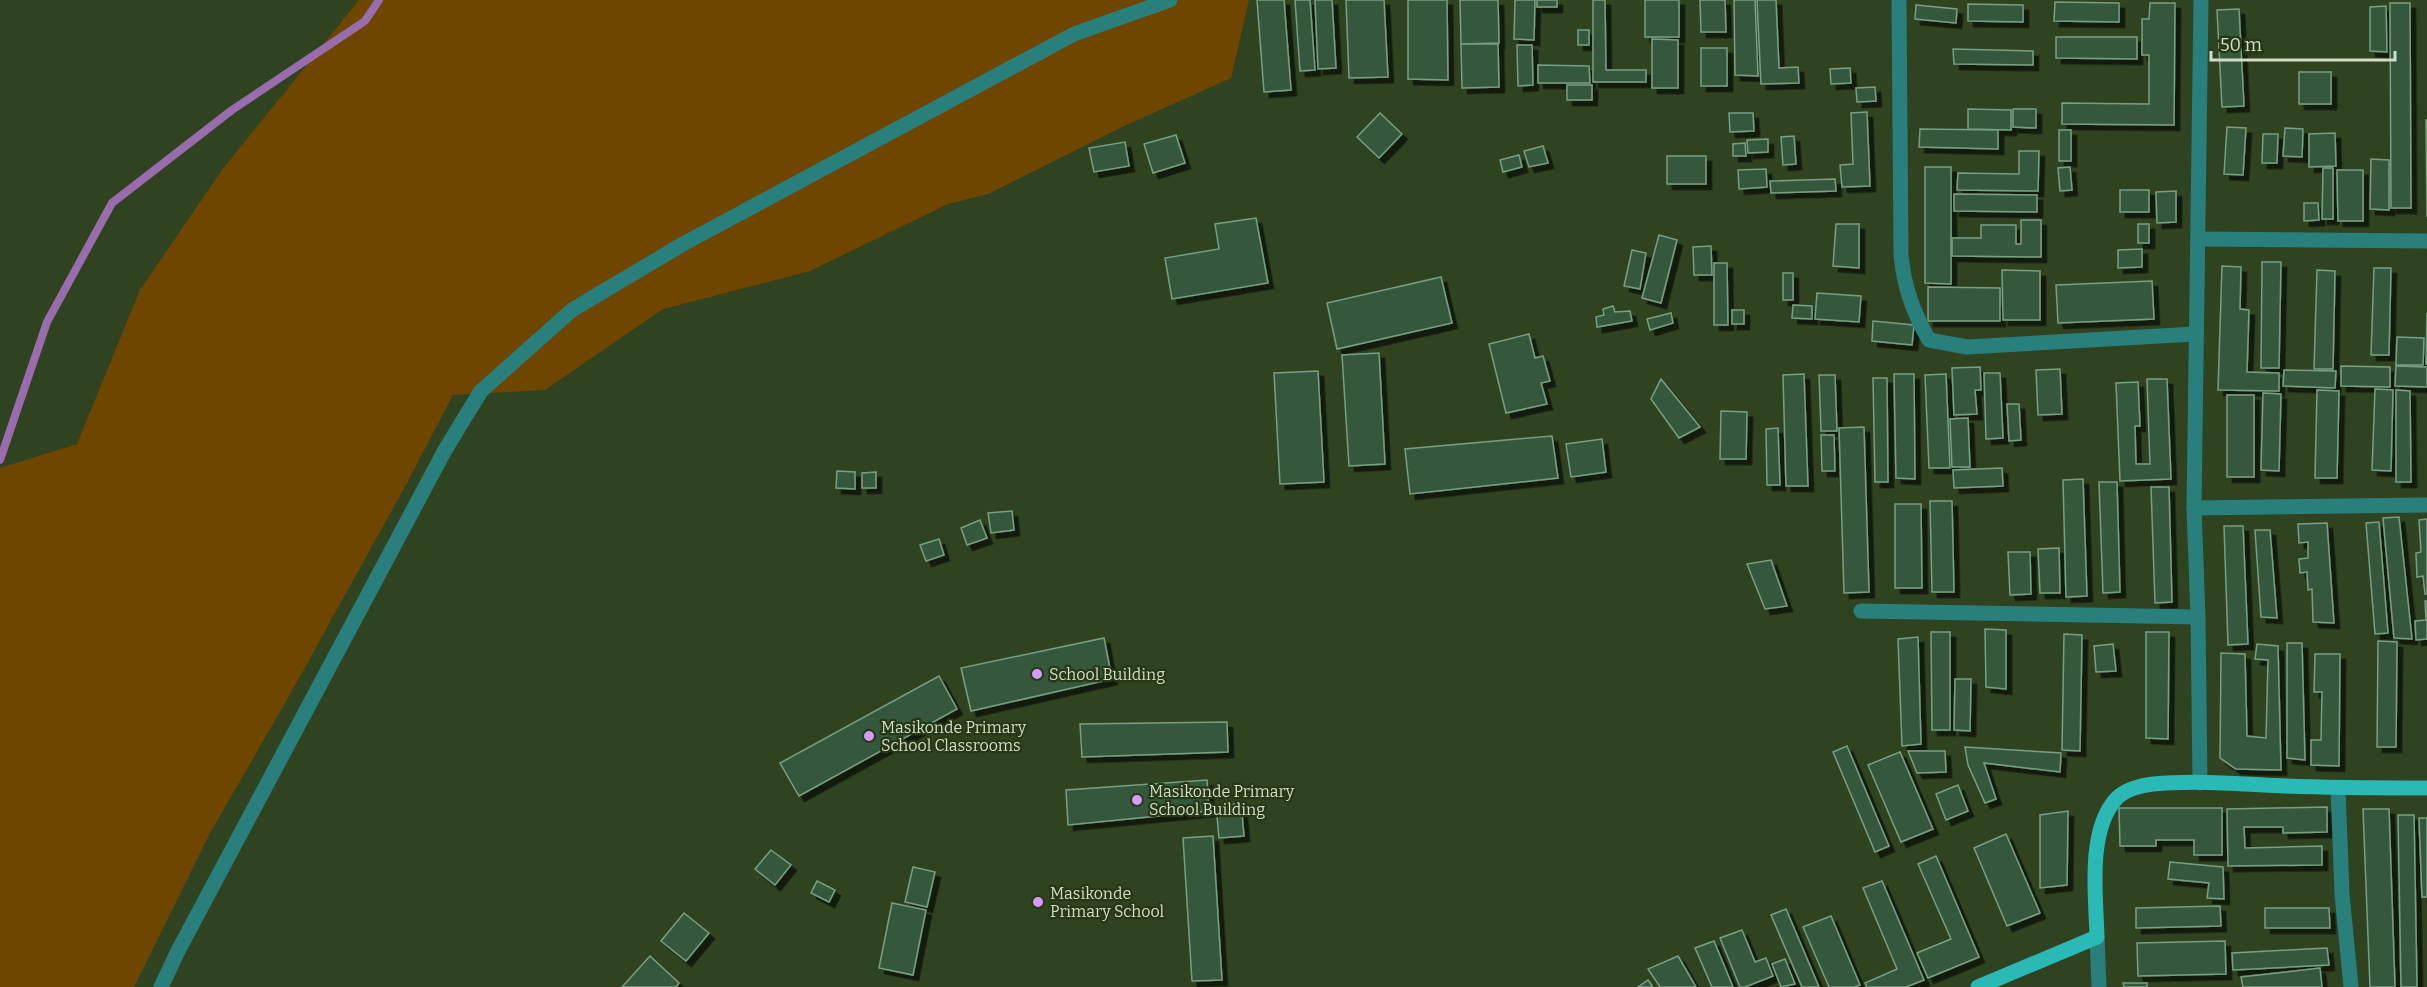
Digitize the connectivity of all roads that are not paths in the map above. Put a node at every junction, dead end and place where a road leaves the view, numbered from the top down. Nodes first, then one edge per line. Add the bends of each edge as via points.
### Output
1 (1170, 0) edge
2 (1899, 0) edge
3 (2201, 0) edge
4 (2198, 239) junction
5 (2427, 242) edge
6 (2195, 334) junction
7 (2427, 505) edge
8 (2194, 508) junction
9 (1861, 611) dead end
10 (2198, 617) junction
11 (2200, 783) junction
12 (2427, 788) edge
13 (2338, 789) junction
14 (2097, 937) junction
15 (161, 987) edge
16 (1978, 987) edge
17 (2099, 987) edge
18 (2351, 987) edge

1 - 15 street via 1074,34 683,244 572,310 481,391 445,450
2 - 6 street via 1900,255 1911,305 1929,340 1967,347
3 - 4 street
4 - 5 street
4 - 6 street
6 - 8 street
7 - 8 street
8 - 10 street
9 - 10 street
10 - 11 street
11 - 13 main road
11 - 14 main road via 2151,784 2135,787 2116,798 2105,818 2096,853
12 - 13 main road
13 - 18 street
14 - 16 main road
14 - 17 street

